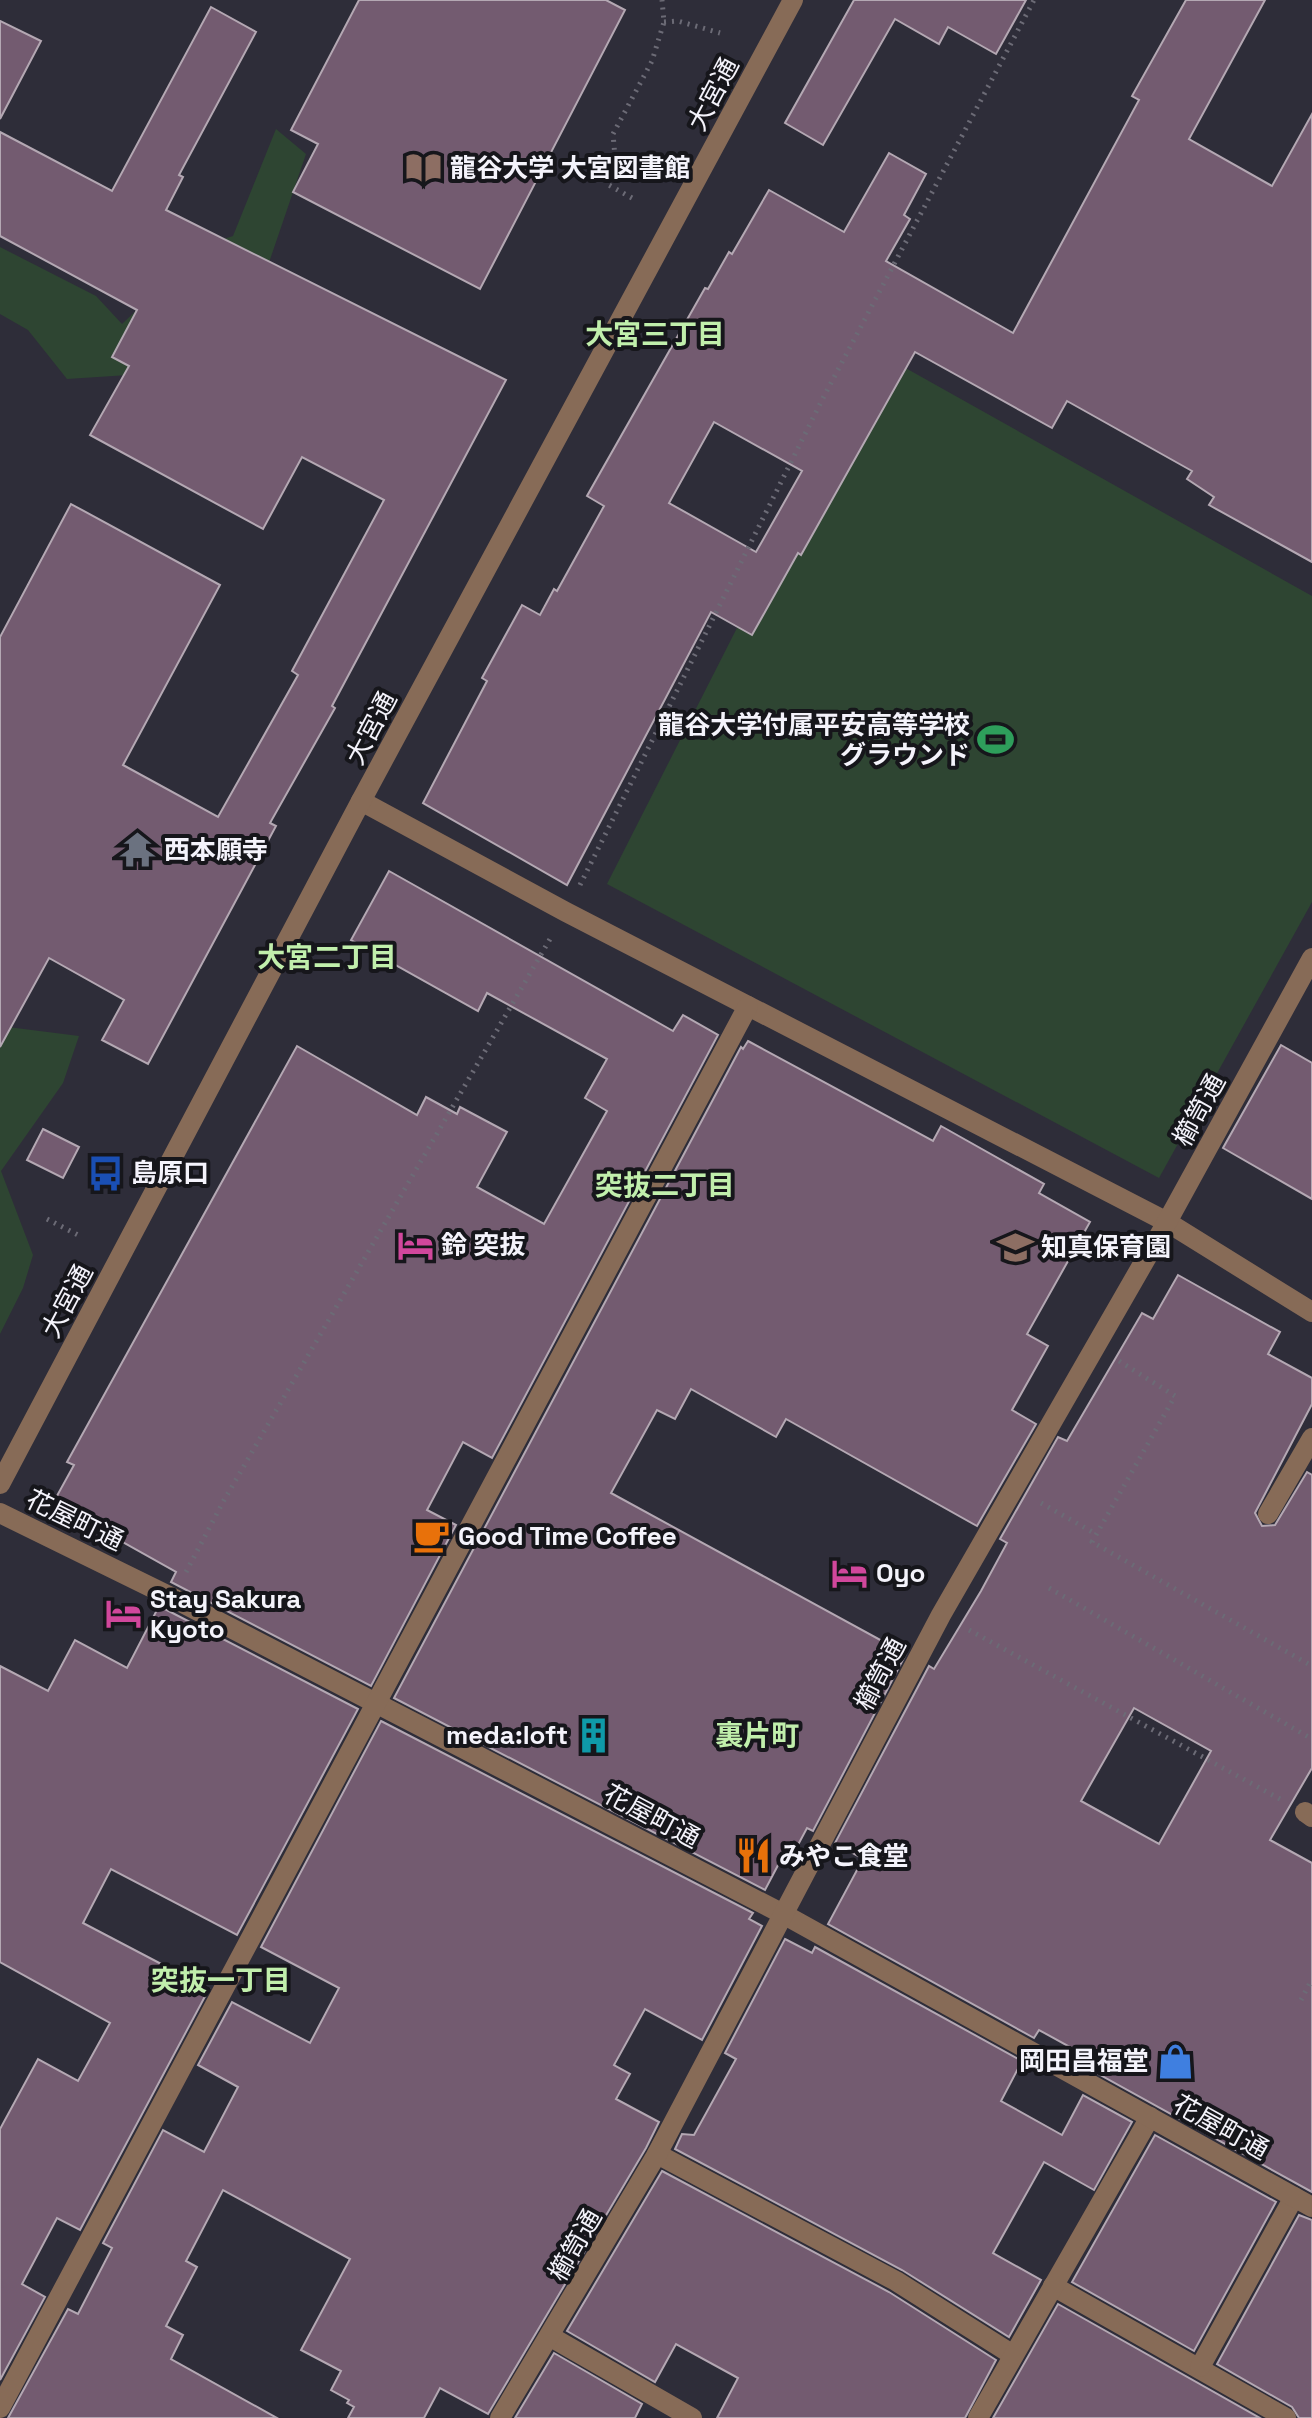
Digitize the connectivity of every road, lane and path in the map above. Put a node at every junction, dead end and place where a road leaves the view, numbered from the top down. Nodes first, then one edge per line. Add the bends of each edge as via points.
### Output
1 (662, 0) edge
2 (793, 0) edge
3 (1034, 0) edge
4 (664, 22) junction
5 (720, 33) dead end
6 (632, 198) dead end
7 (361, 801) junction
8 (566, 912) junction
9 (1312, 958) edge
10 (748, 1006) junction
11 (47, 1219) dead end
12 (1167, 1222) junction
13 (80, 1236) dead end
14 (1312, 1312) edge
15 (1095, 1347) junction
16 (1312, 1438) edge
17 (0, 1484) edge
18 (1014, 1488) junction
19 (0, 1513) edge
20 (1268, 1514) dead end
21 (1096, 1534) junction
22 (1049, 1588) dead end
23 (171, 1597) junction
24 (941, 1615) junction
25 (1312, 1666) edge
26 (378, 1703) junction
27 (1312, 1739) edge
28 (1308, 1815) edge
29 (783, 1914) junction
30 (1312, 1979) edge
31 (1301, 2000) dead end
32 (1150, 2117) junction
33 (657, 2154) junction
34 (1303, 2202) edge
35 (1053, 2286) junction
36 (551, 2337) junction
37 (1013, 2355) junction
38 (1200, 2367) junction
39 (0, 2408) edge
40 (500, 2418) edge
41 (692, 2418) edge
42 (978, 2418) edge
43 (1286, 2418) edge

1 - 4 path
2 - 7 street, 大宮通
3 - 8 path via 822,400
4 - 5 path
4 - 6 path via 652,61 613,134 615,157 607,184
7 - 8 street
7 - 17 street, 大宮通
8 - 10 street
8 - 23 path
9 - 12 street, 櫛笥通
10 - 12 street
10 - 26 street
11 - 13 path
12 - 14 street
12 - 15 street, 櫛笥通
15 - 18 street, 櫛笥通
15 - 21 path via 1175,1396
16 - 20 street
18 - 21 path
18 - 24 street, 櫛笥通
19 - 23 street, 花屋町通
21 - 25 path via 1092,1542
22 - 27 path
23 - 26 street, 花屋町通
24 - 28 path
24 - 29 street, 櫛笥通
26 - 29 street, 花屋町通
26 - 39 street
29 - 32 street, 花屋町通
29 - 33 street, 櫛笥通
30 - 31 path
32 - 34 street, 花屋町通
32 - 35 street
33 - 36 street, 櫛笥通
33 - 37 street via 896,2281
34 - 38 street
35 - 37 street
35 - 38 street
36 - 40 street, 櫛笥通
36 - 41 street
37 - 42 street
38 - 43 street

